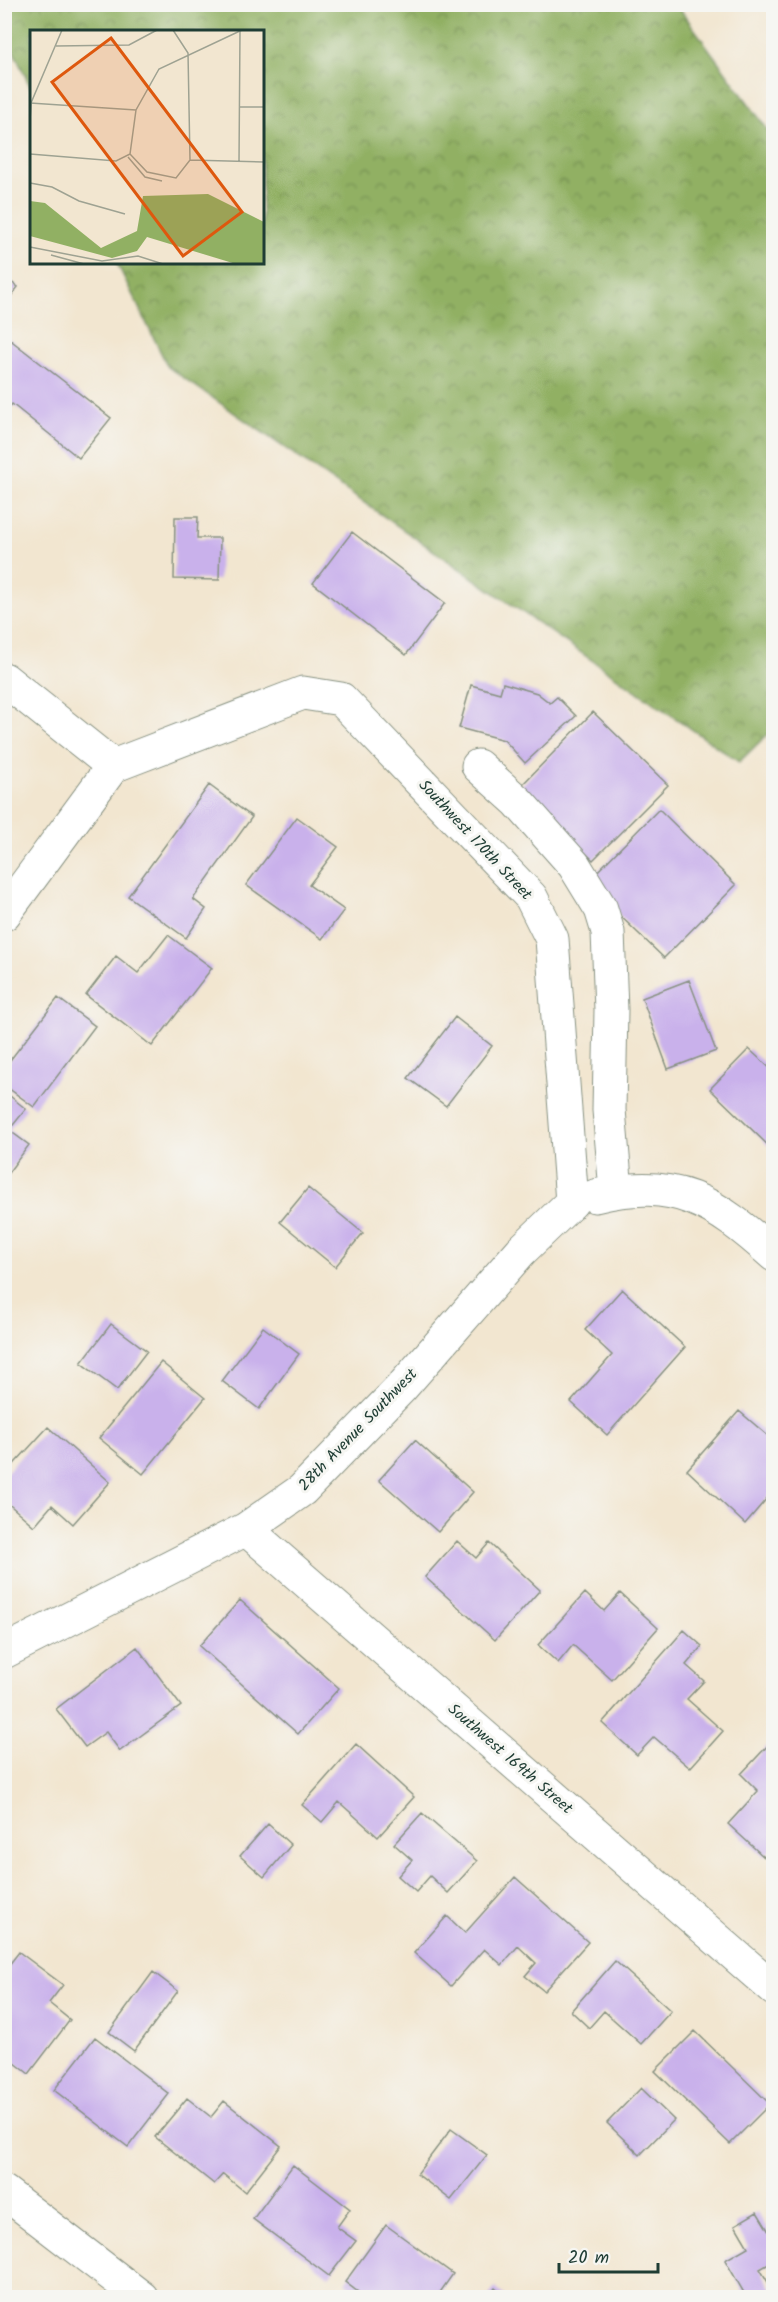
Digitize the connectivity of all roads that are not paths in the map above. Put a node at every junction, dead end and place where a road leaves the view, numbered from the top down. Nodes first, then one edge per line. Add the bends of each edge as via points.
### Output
1 (4, 679) edge
2 (113, 766) junction
3 (478, 766) dead end
4 (4, 914) edge
5 (616, 1191) junction
6 (572, 1202) junction
7 (774, 1255) edge
8 (246, 1529) junction
9 (4, 1652) edge
10 (774, 1989) edge
11 (4, 2193) edge
12 (141, 2298) edge

1 - 2 street
2 - 4 street
2 - 6 street, Southwest 170th Street via 303,693 341,699 531,897 552,939
3 - 5 street via 518,802 574,865 601,909 608,932 609,1110
5 - 6 street
5 - 7 street via 661,1189 703,1201
6 - 8 street, 28th Avenue Southwest via 521,1251 402,1387 302,1490
8 - 9 street, 28th Avenue Southwest
8 - 10 street, Southwest 169th Street
11 - 12 street

